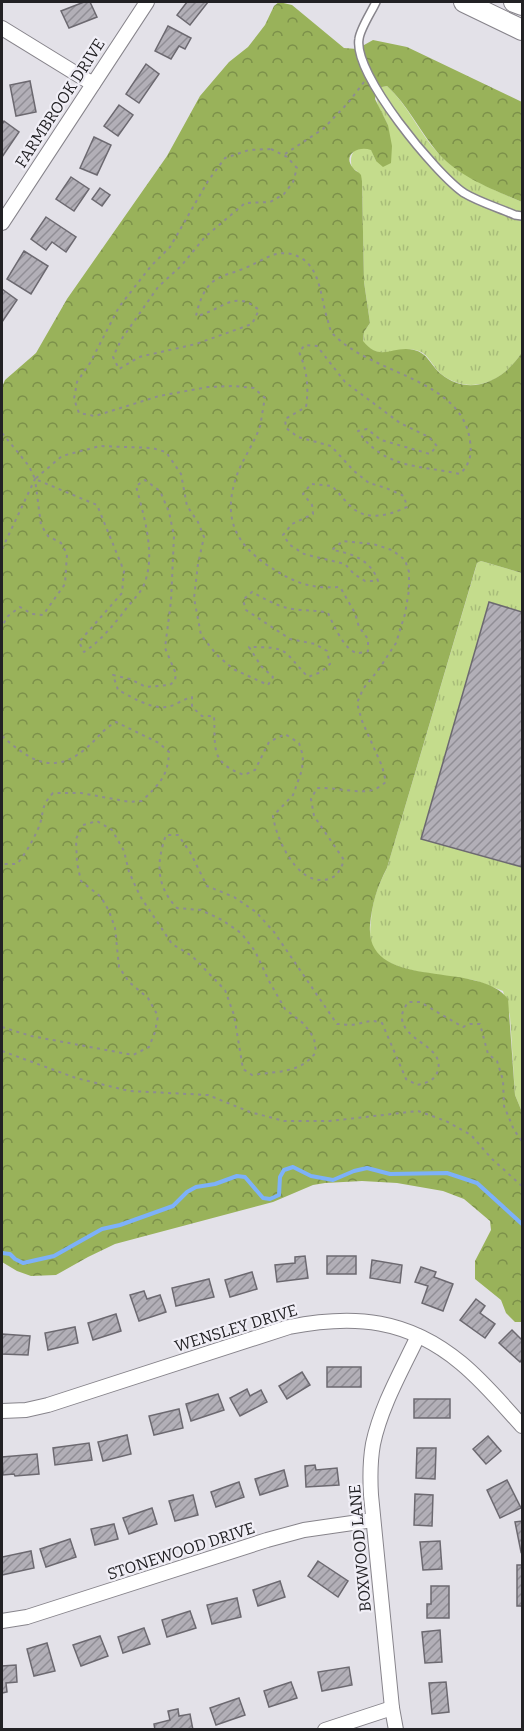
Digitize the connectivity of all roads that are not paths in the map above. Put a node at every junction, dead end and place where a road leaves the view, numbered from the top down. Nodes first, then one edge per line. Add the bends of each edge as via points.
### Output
1 (147, 2) edge
2 (376, 2) edge
3 (464, 2) edge
4 (514, 2) edge
5 (522, 5) edge
6 (2, 28) edge
7 (522, 30) edge
8 (93, 84) junction
9 (522, 216) edge
10 (2, 223) edge
11 (418, 1336) junction
12 (2, 1411) edge
13 (522, 1426) edge
14 (373, 1520) junction
15 (2, 1621) edge
16 (392, 1708) junction
17 (325, 1730) edge
18 (396, 1730) edge

1 - 8 street, FARMBROOK DRIVE
2 - 9 lane via 359,39 361,53 369,75 394,116 437,169 465,193
3 - 7 main road
4 - 5 main road
6 - 8 street
8 - 10 street, FARMBROOK DRIVE
11 - 12 street, WENSLEY DRIVE via 368,1321 319,1321 289,1327 48,1405
11 - 13 street, WENSLEY DRIVE via 461,1363
11 - 14 street, BOXWOOD LANE via 375,1438 370,1470
14 - 15 street, STONEWOOD DRIVE via 267,1540
14 - 16 street, BOXWOOD LANE
16 - 17 street
16 - 18 street, BOXWOOD LANE

